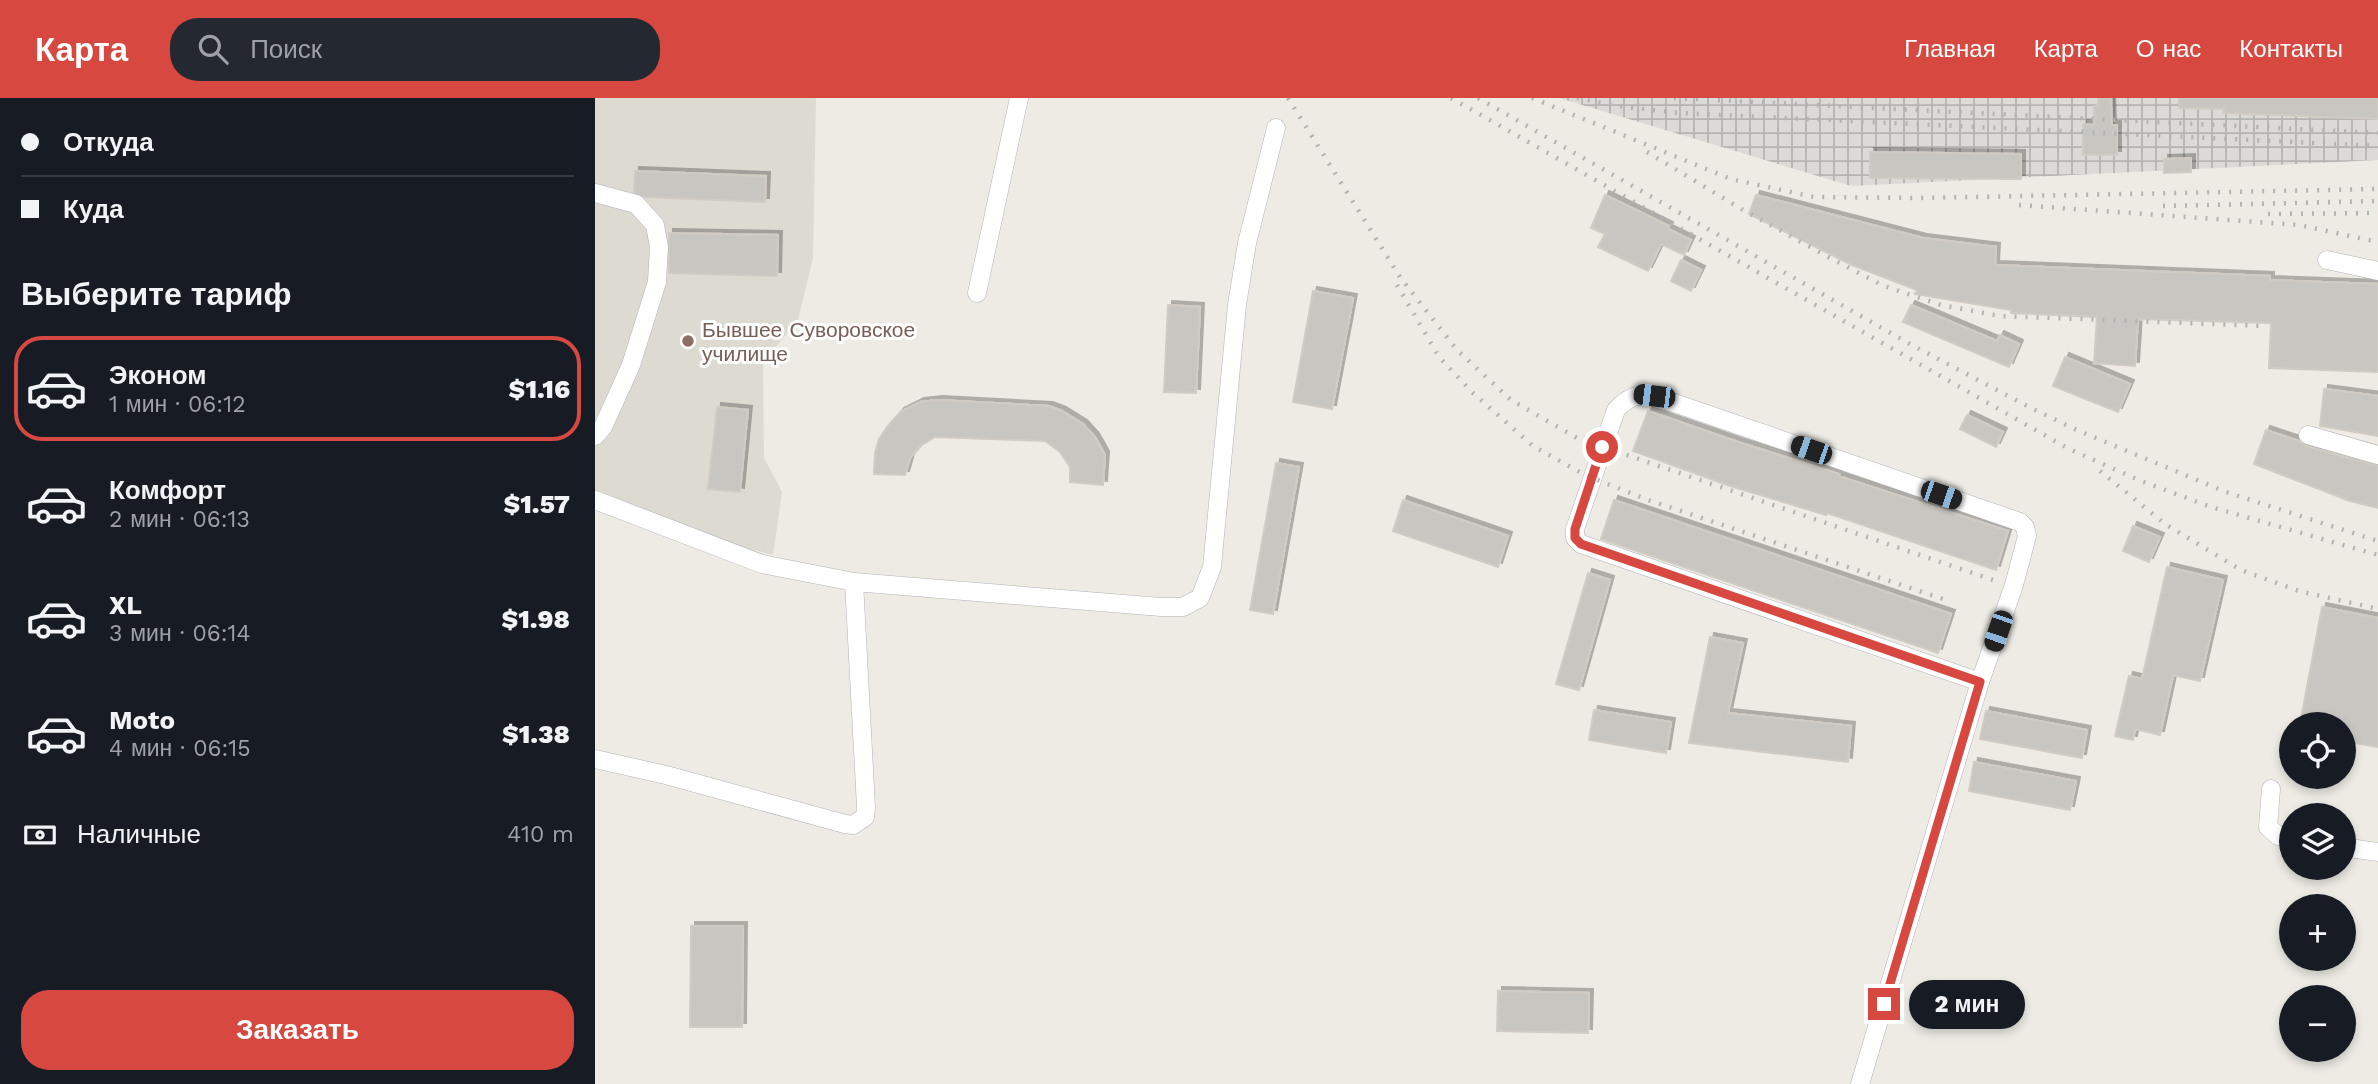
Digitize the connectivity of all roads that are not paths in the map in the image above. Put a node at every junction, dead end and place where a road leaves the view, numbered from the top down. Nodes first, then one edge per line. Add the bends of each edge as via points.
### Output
1 (1019, 98) edge
2 (1276, 128) dead end
3 (595, 193) edge
4 (2327, 260) dead end
5 (2378, 271) edge
6 (977, 293) dead end
7 (2308, 435) dead end
8 (595, 436) edge
9 (2378, 455) edge
10 (595, 500) edge
11 (854, 582) junction
12 (1980, 682) junction
13 (595, 759) edge
14 (2271, 789) dead end
15 (2279, 836) edge
16 (2356, 849) edge
17 (2378, 852) edge
18 (1860, 1084) edge

1 - 6 street
2 - 11 street via 1247,243 1237,305 1212,567 1201,598 1182,607 1161,607
3 - 8 street via 636,204 655,225 659,247 657,282 631,365
4 - 5 street
7 - 9 street
10 - 11 street via 762,564
11 - 13 street via 866,807 860,821 845,824
12 - 12 street via 2027,536 2020,522 1654,396 1639,394 1616,410 1575,529 1581,544
12 - 18 street
14 - 15 street via 2267,822
16 - 17 street

